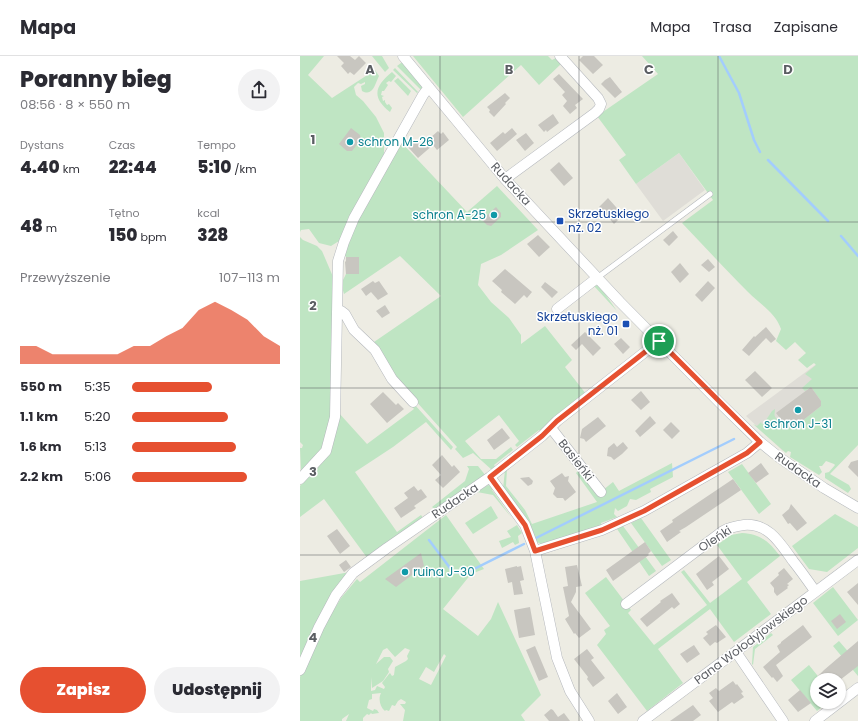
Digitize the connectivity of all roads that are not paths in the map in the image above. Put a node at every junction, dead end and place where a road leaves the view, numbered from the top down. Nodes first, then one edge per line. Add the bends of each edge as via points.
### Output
1 (403, 56) edge
2 (560, 56) edge
3 (429, 87) junction
4 (505, 179) junction
5 (710, 194) dead end
6 (598, 278) junction
7 (557, 309) dead end
8 (337, 312) junction
9 (659, 341) junction
10 (413, 402) dead end
11 (551, 428) junction
12 (760, 442) junction
13 (490, 477) junction
14 (300, 478) edge
15 (601, 492) dead end
16 (858, 508) edge
17 (535, 551) junction
18 (858, 560) edge
19 (815, 591) junction
20 (626, 604) dead end
21 (736, 652) junction
22 (300, 670) edge
23 (858, 688) edge
24 (589, 721) edge
25 (643, 721) edge
26 (783, 721) edge
27 (815, 721) edge

1 - 3 street, Rudacka
2 - 4 street via 598,98 601,107
3 - 4 street, Rudacka
3 - 8 street via 354,218 344,242 338,261
4 - 6 street, Rudacka
5 - 6 lane
6 - 7 street
6 - 9 street, Rudacka
8 - 10 street via 344,313 352,327 375,350 392,379
8 - 14 street via 335,417 326,451
9 - 11 street, Rudacka
9 - 12 street, Rudacka
11 - 13 street, Rudacka
11 - 15 street, Basieńki
12 - 16 street, Rudacka via 824,488
12 - 17 street via 747,453 644,511 602,530
13 - 17 street via 525,525
13 - 22 street, Rudacka via 354,572 336,595
17 - 24 street via 559,663 570,690
18 - 19 street, Pana Wołodyjowskiego
19 - 20 street, Oleńki via 774,536 761,527 742,525 723,531
19 - 21 street, Pana Wołodyjowskiego
21 - 25 street, Pana Wołodyjowskiego
21 - 26 street
23 - 27 street

